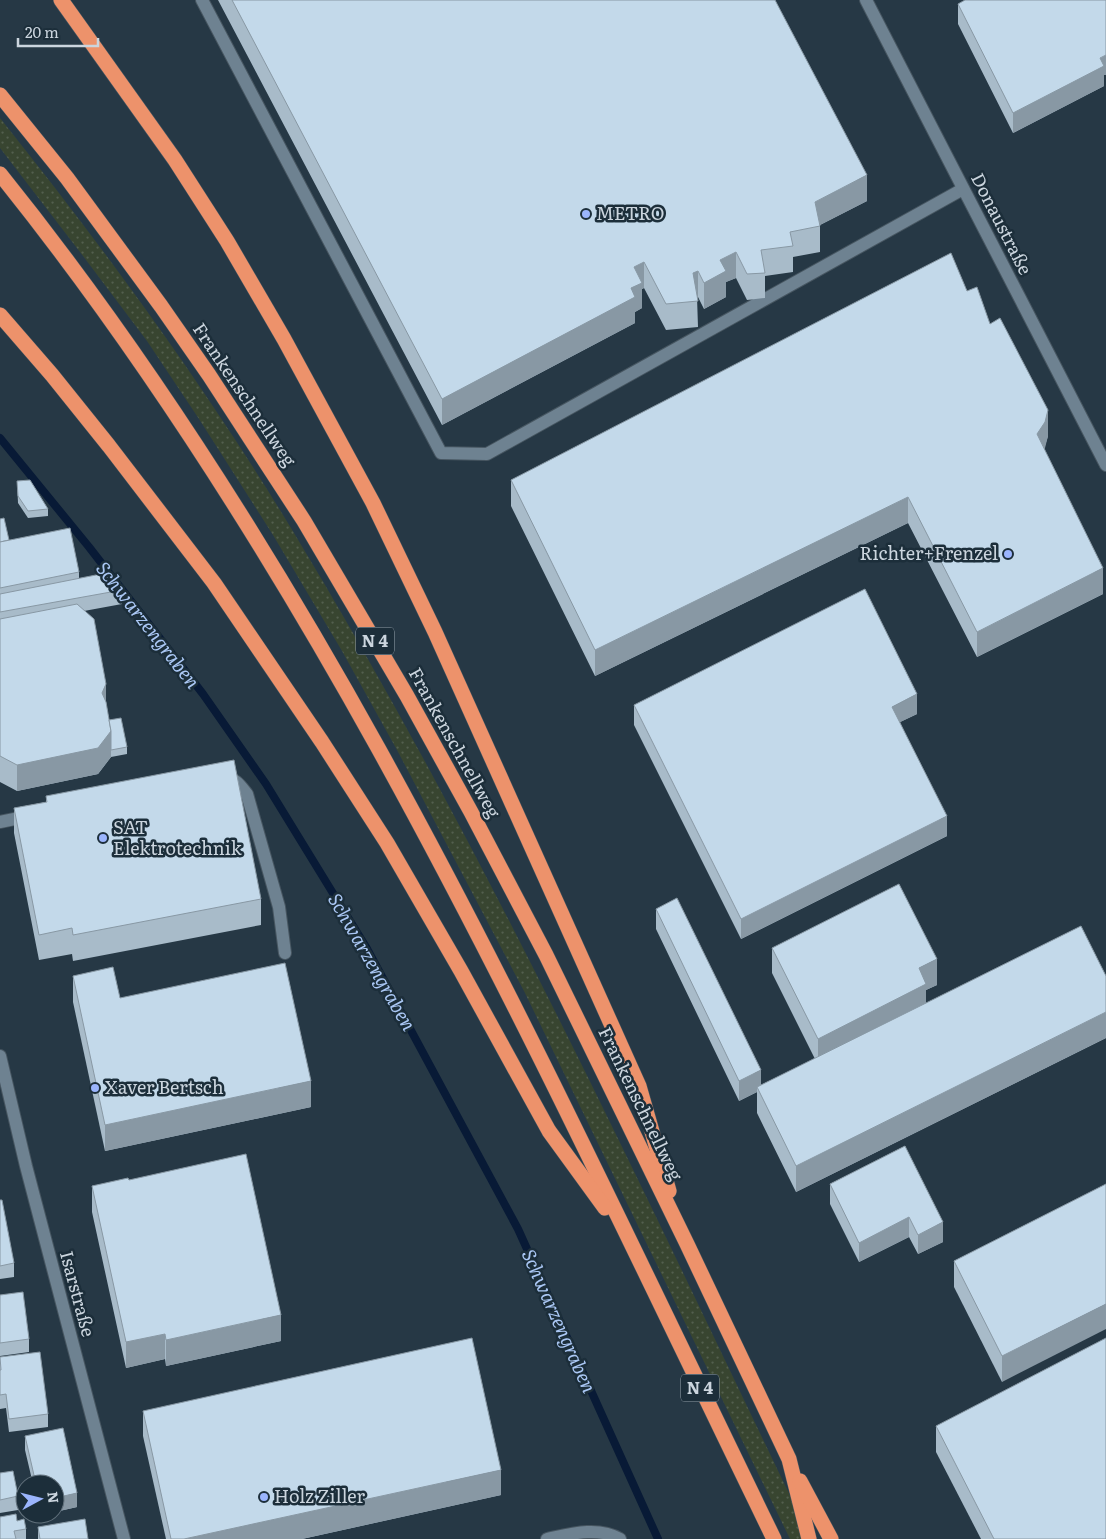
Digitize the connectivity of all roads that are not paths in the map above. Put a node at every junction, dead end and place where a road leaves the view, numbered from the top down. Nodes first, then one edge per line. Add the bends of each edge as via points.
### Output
1 (61, 0) edge
2 (202, 0) edge
3 (866, 0) edge
4 (0, 95) edge
5 (0, 174) edge
6 (963, 190) junction
7 (0, 315) edge
8 (1106, 465) edge
9 (208, 781) edge
10 (38, 815) edge
11 (0, 822) edge
12 (285, 953) dead end
13 (0, 1056) edge
14 (680, 1230) junction
15 (627, 1237) junction
16 (789, 1459) junction
17 (124, 1539) edge
18 (547, 1539) edge
19 (620, 1539) edge
20 (774, 1539) edge
21 (809, 1539) edge
22 (831, 1539) edge

1 - 14 highway via 227,241 373,503 435,632 639,1086
2 - 6 street via 441,452 487,454
3 - 6 street, Donaustraße
4 - 14 highway, Frankenschnellweg / N 4 via 67,178 161,306 304,521 407,696 475,820 550,964
5 - 15 highway, N 4 via 73,268 169,402 312,631 468,915
6 - 8 street, Donaustraße
7 - 15 highway via 97,432 214,583 387,844 549,1131
9 - 12 street via 227,778 238,781 247,794 279,906
10 - 11 street
13 - 17 street, Isarstraße
14 - 16 highway, Frankenschnellweg / N 4
15 - 20 highway, N 4
16 - 21 highway, Frankenschnellweg / N 4
16 - 22 highway, Frankenschnellweg / N 4
18 - 19 street via 581,1531 613,1534

